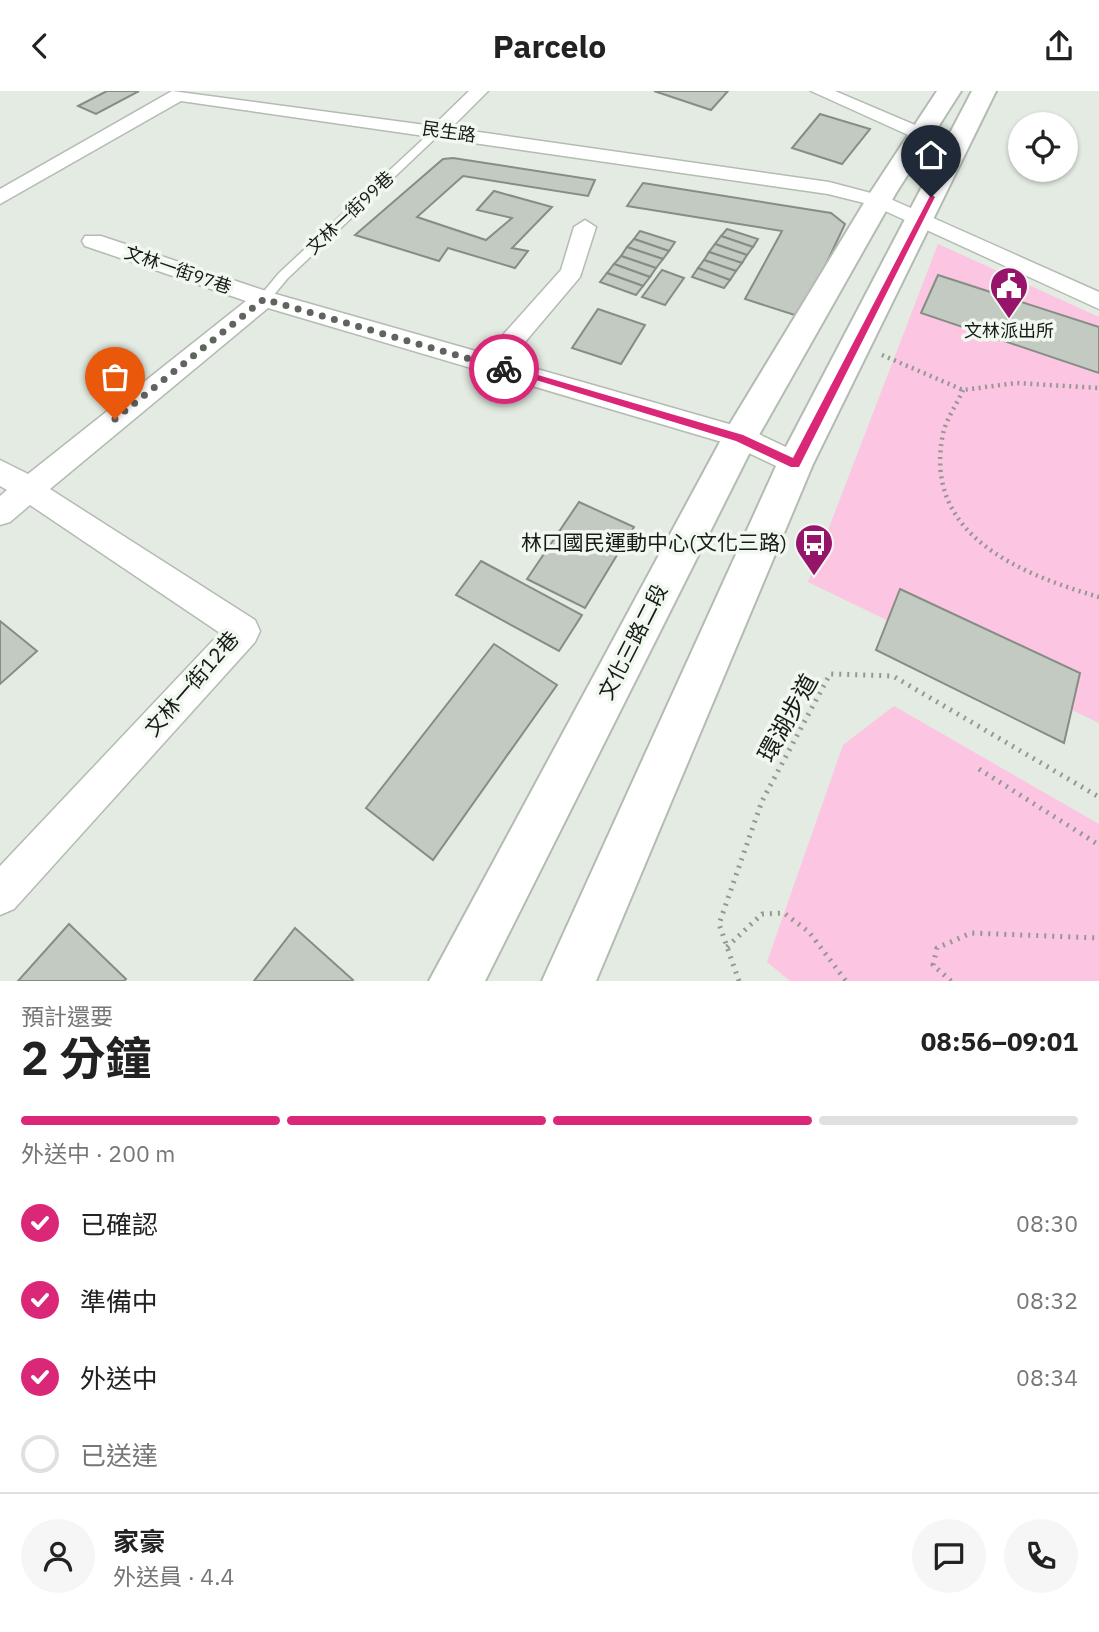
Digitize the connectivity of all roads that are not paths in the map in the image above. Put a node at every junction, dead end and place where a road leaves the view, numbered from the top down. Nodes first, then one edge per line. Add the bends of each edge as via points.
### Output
1 (479, 91) edge
2 (820, 91) edge
3 (949, 91) edge
4 (984, 91) edge
5 (182, 93) edge
6 (439, 130) junction
7 (938, 142) junction
8 (0, 198) edge
9 (879, 201) junction
10 (919, 220) junction
11 (585, 227) dead end
12 (93, 241) dead end
13 (264, 299) junction
14 (1099, 301) edge
15 (491, 365) junction
16 (740, 437) junction
17 (795, 464) junction
18 (0, 471) edge
19 (30, 489) junction
20 (0, 513) edge
21 (0, 895) edge
22 (470, 975) edge
23 (569, 981) edge

1 - 6 street
2 - 7 street
3 - 7 street, 文化三路二段
4 - 7 street, 文化三路二段
5 - 6 street, 民生路
5 - 8 street, 民生路
6 - 9 street, 民生路 via 829,188
6 - 13 lane, 文林一街99巷
7 - 9 street, 文化三路二段
7 - 10 street, 文化三路二段
9 - 10 street, 民生路
9 - 16 street, 文化三路二段
10 - 14 street, 民生路
10 - 17 street, 文化三路二段
11 - 15 street via 572,272
12 - 13 street, 文林一街97巷
13 - 15 street, 文林一街97巷
13 - 19 street
15 - 16 street, 文林一街97巷
16 - 17 street, 文林一街97巷
16 - 22 street, 文化三路二段
17 - 23 street, 文化三路二段
18 - 19 street
19 - 20 street
19 - 21 street, 文林一街12巷 via 244,631

